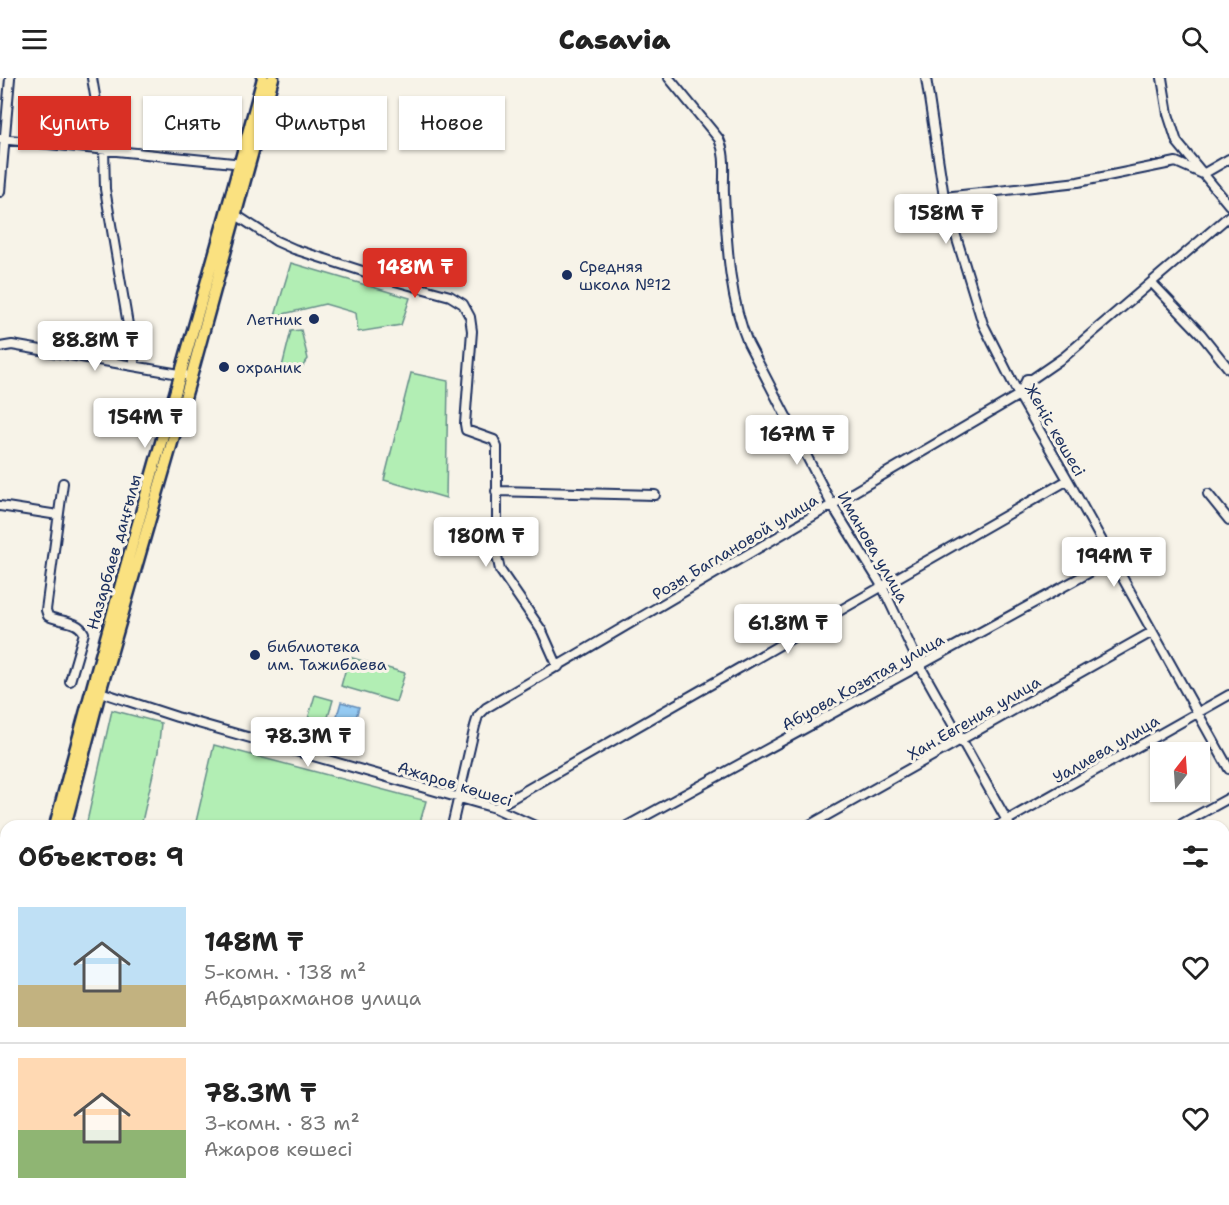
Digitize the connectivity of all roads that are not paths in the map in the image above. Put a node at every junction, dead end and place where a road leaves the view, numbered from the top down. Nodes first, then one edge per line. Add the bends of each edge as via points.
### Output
1 (10, 78) edge
2 (92, 78) edge
3 (263, 78) edge
4 (273, 78) edge
5 (669, 78) edge
6 (926, 78) edge
7 (1162, 78) edge
8 (95, 96) edge
9 (2, 139) edge
10 (18, 140) edge
11 (104, 150) edge
12 (122, 150) edge
13 (1229, 159) edge
14 (244, 164) junction
15 (1203, 174) junction
16 (0, 192) edge
17 (944, 197) junction
18 (1229, 205) edge
19 (236, 215) junction
20 (1229, 216) edge
21 (1152, 283) junction
22 (0, 347) edge
23 (135, 366) junction
24 (1229, 369) edge
25 (186, 376) junction
26 (1019, 395) junction
27 (1068, 480) junction
28 (63, 483) dead end
29 (496, 491) junction
30 (1208, 494) dead end
31 (655, 495) dead end
32 (832, 505) junction
33 (0, 506) edge
34 (58, 515) junction
35 (1229, 520) edge
36 (1112, 560) junction
37 (882, 586) junction
38 (1152, 632) junction
39 (920, 666) junction
40 (558, 668) junction
41 (70, 681) dead end
42 (95, 690) junction
43 (1229, 695) edge
44 (1197, 713) junction
45 (962, 741) junction
46 (1229, 769) edge
47 (1229, 798) edge
48 (459, 799) junction
49 (495, 808) junction
50 (57, 820) edge
51 (66, 820) edge
52 (454, 820) edge
53 (524, 820) edge
54 (638, 820) edge
55 (819, 820) edge
56 (1007, 820) edge
57 (1016, 820) edge
58 (1189, 820) edge

1 - 9 street
2 - 8 street
3 - 14 main road, Назарбаев даңғылы
4 - 14 main road, Назарбаев даңғылы
5 - 32 street, Иманова улица via 719,139 724,151 728,252 740,325
6 - 17 street, Жеңіс көшесі
7 - 15 street via 1177,142
9 - 10 street
9 - 16 street
11 - 23 street via 105,189
12 - 14 street
13 - 15 street
14 - 19 main road, Назарбаев даңғылы
14 - 25 main road, Назарбаев даңғылы
15 - 17 street via 1176,162 1078,182
15 - 18 street
17 - 26 street, Жеңіс көшесі via 983,324
19 - 25 main road, Назарбаев даңғылы
19 - 29 street via 294,249 450,296 463,304 472,331 466,430 494,440
20 - 21 street, Розы Баглановой улица
21 - 24 street
21 - 26 street, Розы Баглановой улица via 1064,357 1032,380 1027,379
22 - 23 street via 12,345
23 - 25 street
25 - 42 main road, Назарбаев даңғылы
26 - 27 street, Жеңіс көшесі
26 - 32 street, Розы Баглановой улица
27 - 36 street, Жеңіс көшесі
27 - 37 street
28 - 34 street
29 - 31 street
29 - 40 street via 500,570 542,631
30 - 35 street
32 - 37 street, Иманова улица
32 - 40 street, Розы Баглановой улица
33 - 34 street
34 - 41 street via 46,610 48,616 76,624 84,633
36 - 38 street, Жеңіс көшесі
36 - 39 street, Абуова Козытая улица
37 - 39 street, Иманова улица
37 - 49 street
38 - 44 street, Жеңіс көшесі
38 - 45 street, Хан Евгения улица
39 - 45 street, Иманова улица
39 - 54 street, Абуова Козытая улица
40 - 48 street, Розы Баглановой улица via 478,716
42 - 48 street, Ажаров көшесі
42 - 50 main road, Назарбаев даңғылы
42 - 51 main road, Назарбаев даңғылы
43 - 44 street, Уалиева улица
44 - 46 street, Жеңіс көшесі
44 - 57 street, Уалиева улица
45 - 55 street, Хан Евгения улица
45 - 56 street, Иманова улица
47 - 58 street
48 - 49 street, Ажаров көшесі
48 - 52 street, Розы Баглановой улица
49 - 53 street, Ажаров көшесі

